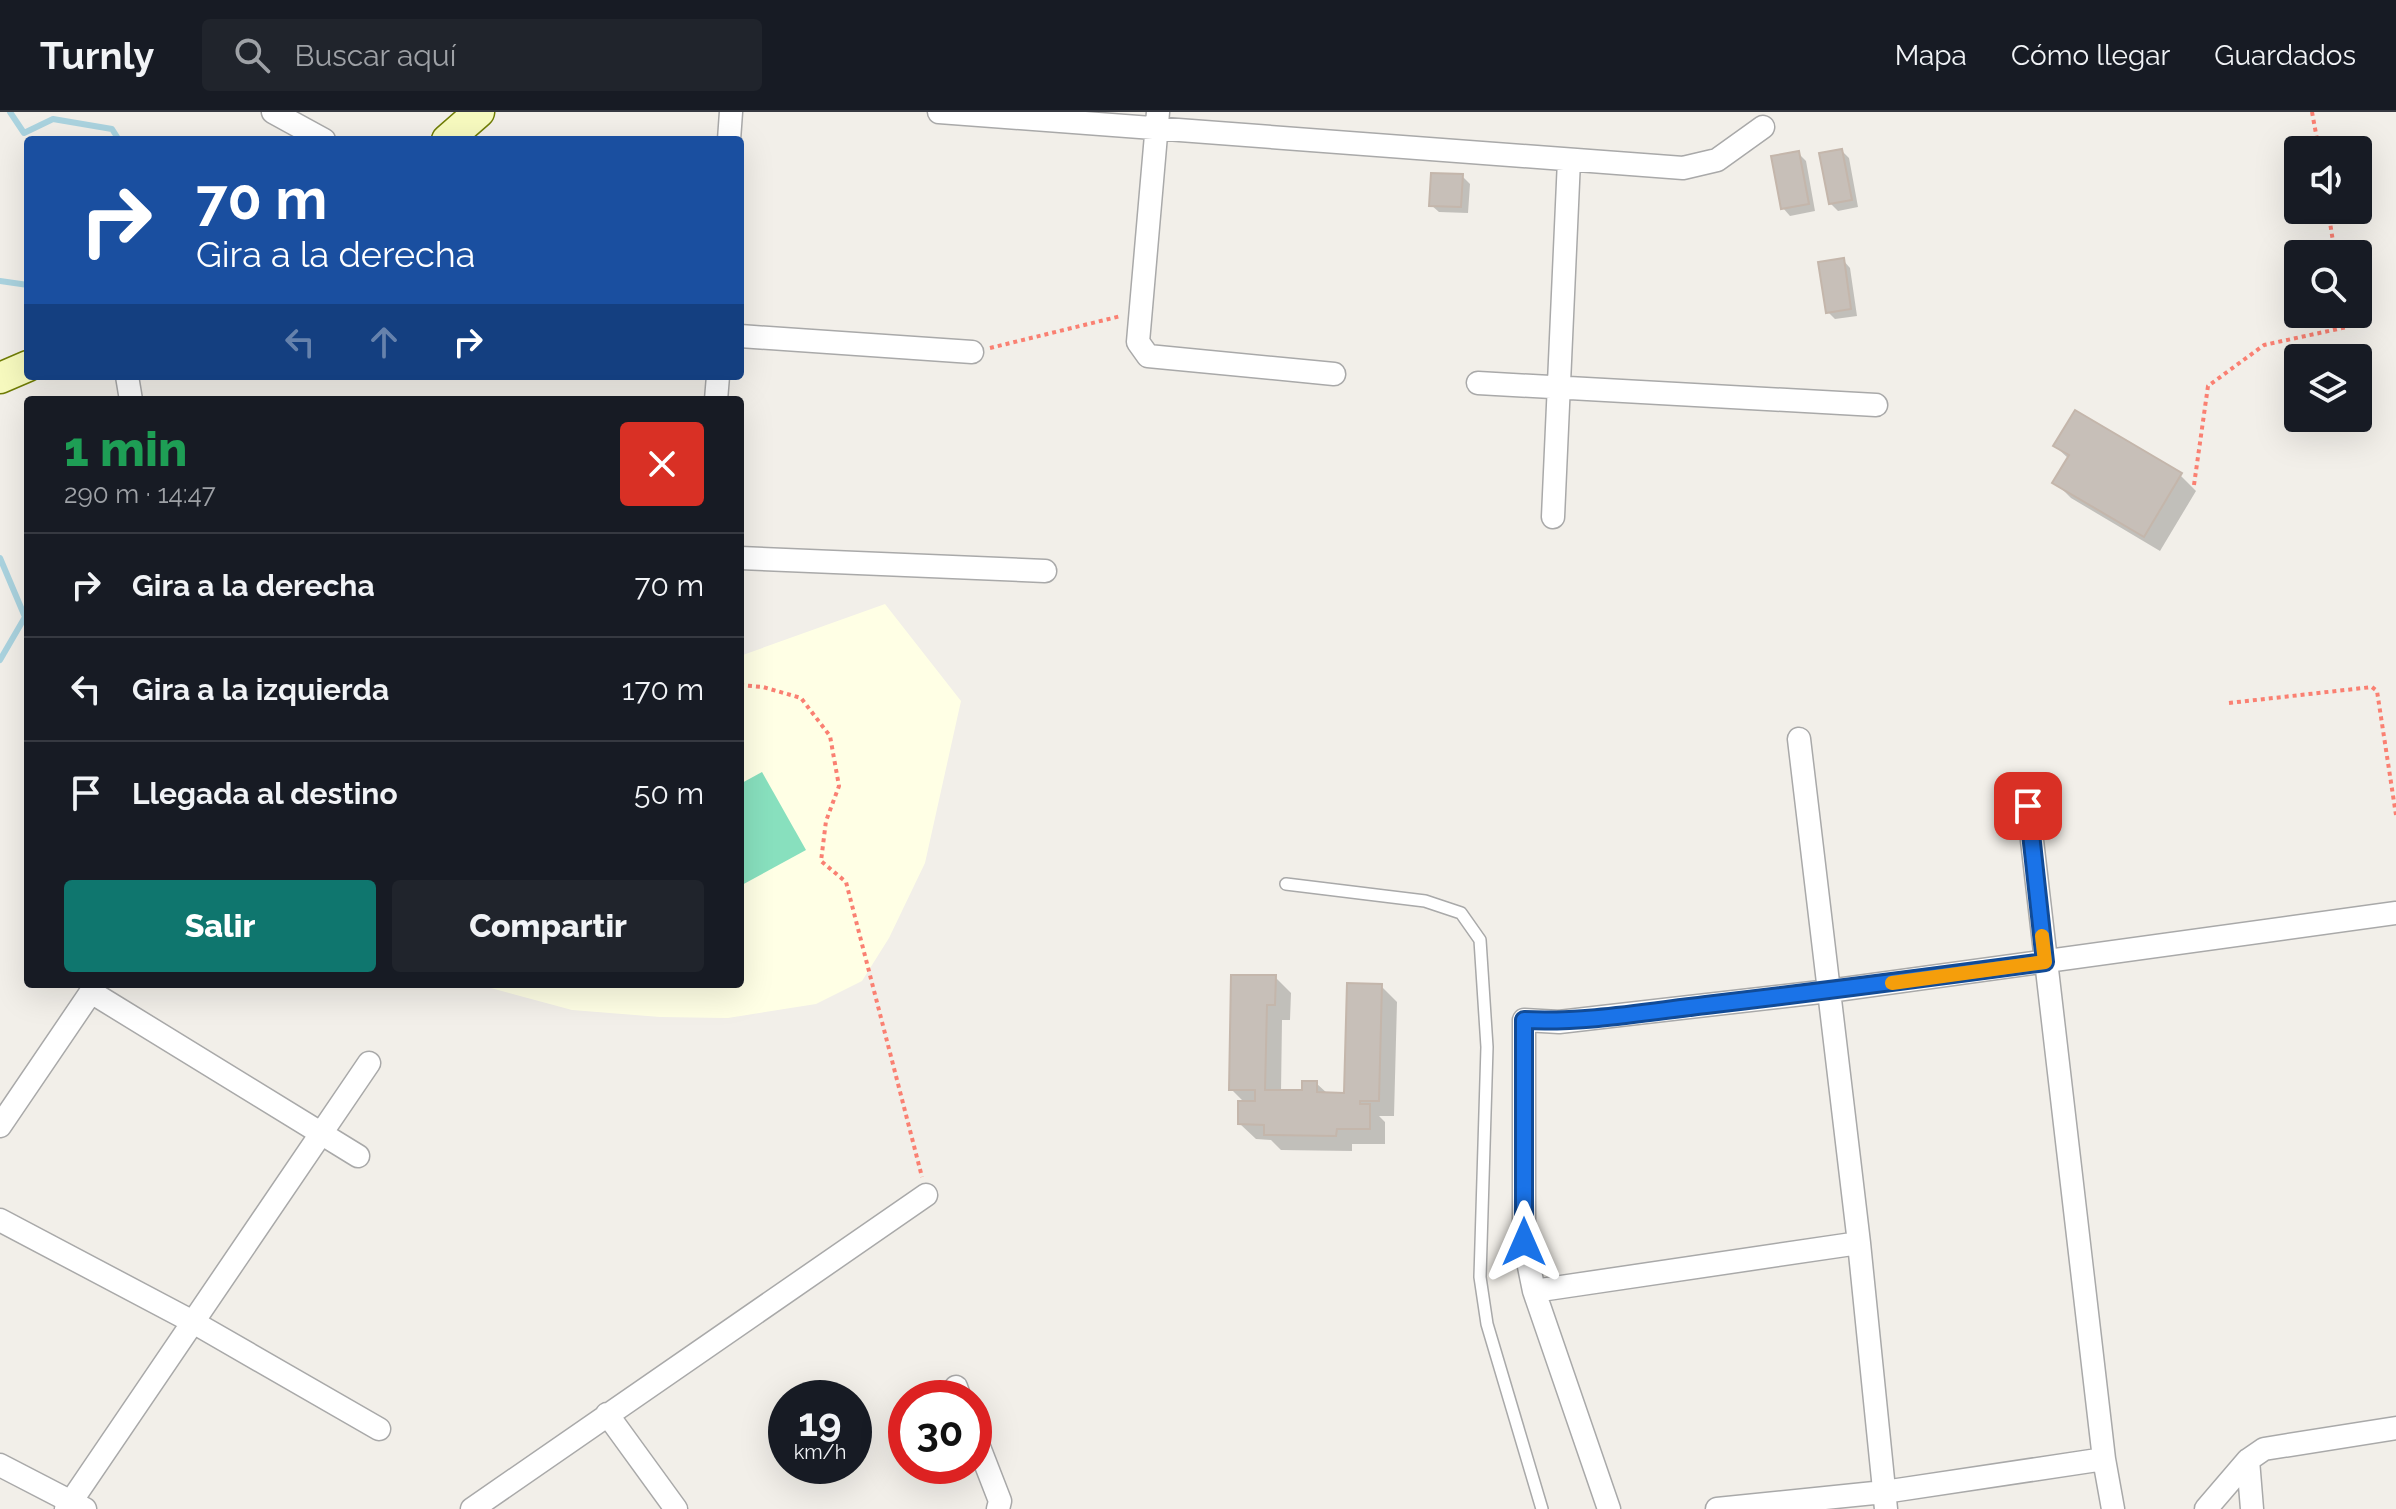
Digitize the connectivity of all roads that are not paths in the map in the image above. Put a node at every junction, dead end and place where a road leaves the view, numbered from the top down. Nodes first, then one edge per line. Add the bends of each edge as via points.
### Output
1 (273, 112) edge
2 (479, 112) edge
3 (731, 112) edge
4 (939, 112) edge
5 (1157, 121) edge
6 (1763, 127) dead end
7 (317, 136) edge
8 (452, 136) edge
9 (729, 136) edge
10 (1569, 160) junction
11 (744, 336) edge
12 (972, 352) road end
13 (24, 368) edge
14 (1334, 374) dead end
15 (0, 378) edge
16 (1478, 383) dead end
17 (1876, 405) dead end
18 (1553, 517) dead end
19 (744, 558) edge
20 (1045, 571) dead end
21 (1799, 739) dead end
22 (2028, 806) dead end
23 (1286, 884) dead end
24 (2396, 913) edge
25 (2045, 962) junction
26 (1829, 991) junction
27 (369, 1063) dead end
28 (0, 1126) edge
29 (320, 1133) junction
30 (358, 1156) dead end
31 (926, 1195) road end
32 (0, 1220) edge
33 (1859, 1243) junction
34 (1534, 1291) junction
35 (193, 1322) junction
36 (607, 1414) junction
37 (2396, 1428) edge
38 (379, 1429) dead end
39 (2104, 1459) junction
40 (2248, 1460) junction
41 (0, 1465) edge
42 (992, 1480) edge
43 (1885, 1500) edge
44 (74, 1507) edge
45 (472, 1509) edge
46 (676, 1509) edge
47 (998, 1509) edge
48 (1542, 1509) edge
49 (1609, 1509) edge
50 (1717, 1509) edge
51 (2113, 1509) edge
52 (2206, 1509) edge
53 (2252, 1509) edge

1 - 7 street
2 - 8 street
3 - 9 street
4 - 5 street
5 - 10 street
5 - 14 street via 1138,342 1148,356
6 - 10 street via 1717,160 1683,168
10 - 18 street
11 - 12 street
13 - 15 street
16 - 17 street
19 - 20 street
21 - 26 street
22 - 25 street
23 - 48 lane via 1425,901 1461,913 1480,940 1487,1047 1480,1277 1487,1324
24 - 25 street
25 - 26 street
25 - 39 street
26 - 33 street
26 - 34 street via 1559,1022 1524,1020 1524,1242
27 - 29 street
28 - 29 street via 91,992
29 - 30 street
29 - 35 street
31 - 36 street
32 - 35 street
33 - 34 street
33 - 43 street
34 - 49 street
35 - 38 street
35 - 44 street
36 - 45 street
36 - 46 street
37 - 40 street via 2277,1446
39 - 43 street
39 - 51 street
40 - 52 street
40 - 53 street
41 - 44 street
42 - 47 street
43 - 50 street

